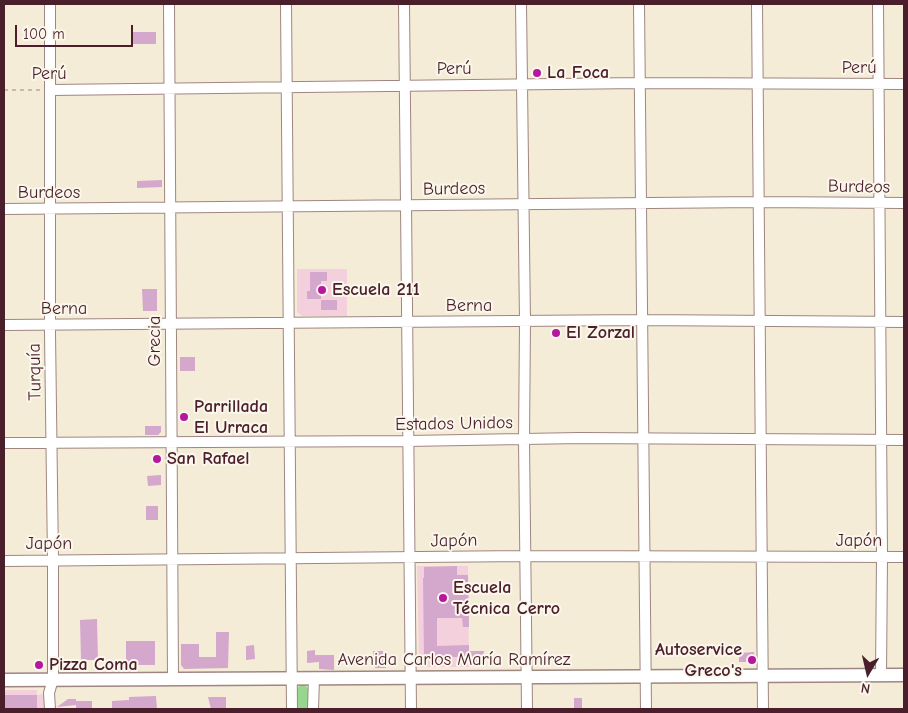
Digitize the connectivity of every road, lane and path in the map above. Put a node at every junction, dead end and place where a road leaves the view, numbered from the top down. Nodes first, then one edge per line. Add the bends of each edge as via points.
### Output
1 (50, 4) edge
2 (169, 4) edge
3 (286, 4) edge
4 (404, 4) edge
5 (521, 4) edge
6 (639, 4) edge
7 (757, 4) edge
8 (878, 4) edge
9 (640, 83) junction
10 (757, 83) junction
11 (522, 84) junction
12 (877, 84) junction
13 (904, 84) edge
14 (405, 85) junction
15 (170, 88) junction
16 (287, 88) junction
17 (4, 90) edge
18 (50, 90) junction
19 (758, 202) junction
20 (642, 203) junction
21 (879, 203) junction
22 (904, 203) edge
23 (524, 204) junction
24 (406, 206) junction
25 (288, 207) junction
26 (171, 208) junction
27 (50, 209) junction
28 (4, 210) edge
29 (642, 320) junction
30 (759, 320) junction
31 (525, 322) junction
32 (880, 322) junction
33 (904, 322) edge
34 (289, 323) junction
35 (407, 323) junction
36 (4, 325) edge
37 (50, 325) junction
38 (171, 325) junction
39 (761, 438) junction
40 (643, 439) junction
41 (881, 439) junction
42 (524, 440) junction
43 (904, 440) edge
44 (408, 441) junction
45 (172, 442) junction
46 (290, 442) junction
47 (4, 443) edge
48 (53, 443) junction
49 (525, 556) junction
50 (644, 556) junction
51 (762, 556) junction
52 (882, 557) junction
53 (904, 557) edge
54 (291, 558) junction
55 (410, 558) junction
56 (173, 559) junction
57 (4, 561) edge
58 (53, 561) junction
59 (880, 675) junction
60 (904, 675) edge
61 (646, 676) junction
62 (763, 676) junction
63 (411, 677) junction
64 (526, 677) junction
65 (314, 678) junction
66 (53, 679) junction
67 (173, 679) junction
68 (292, 679) junction
69 (4, 680) edge
70 (50, 709) edge
71 (292, 709) edge
72 (313, 709) edge
73 (411, 709) edge
74 (527, 709) edge
75 (646, 709) edge
76 (763, 709) edge

1 - 18 street, Turquía
2 - 15 street, Grecia
3 - 16 street
4 - 14 street
5 - 11 street
6 - 9 street
7 - 10 street
8 - 12 street
9 - 10 street, Perú
9 - 11 street, Perú
9 - 20 street
10 - 12 street, Perú
10 - 19 street
11 - 14 street, Perú
11 - 23 street
12 - 13 street, Perú
12 - 21 street
14 - 16 street, Perú
14 - 24 street
15 - 16 street, Perú
15 - 18 street, Perú
15 - 26 street, Grecia
16 - 25 street
17 - 18 path, Perú
18 - 27 street, Turquía
19 - 20 street, Burdeos
19 - 21 street, Burdeos
19 - 30 street
20 - 23 street, Burdeos
20 - 29 street
21 - 22 street, Burdeos
21 - 32 street
23 - 24 street, Burdeos
23 - 31 street
24 - 25 street, Burdeos
24 - 35 street
25 - 26 street, Burdeos
25 - 34 street
26 - 27 street, Burdeos
26 - 38 street, Grecia
27 - 28 street, Burdeos
27 - 37 street, Turquía
29 - 30 street, Berna
29 - 31 street, Berna
29 - 40 street
30 - 32 street, Berna
30 - 39 street
31 - 35 street, Berna
31 - 42 street
32 - 33 street, Berna
32 - 41 street
34 - 35 street, Berna
34 - 38 street, Berna
34 - 46 street
35 - 44 street
36 - 37 street, Berna
37 - 38 street, Berna
37 - 48 street, Turquía
38 - 45 street, Grecia
39 - 40 street, Estados Unidos
39 - 41 street, Estados Unidos
39 - 51 street
40 - 42 street, Estados Unidos
40 - 50 street
41 - 43 street, Estados Unidos
41 - 52 street
42 - 44 street, Estados Unidos
42 - 49 street
44 - 46 street, Estados Unidos
44 - 55 street
45 - 46 street, Estados Unidos
45 - 48 street, Estados Unidos
45 - 56 street, Grecia
46 - 54 street
47 - 48 street, Estados Unidos
48 - 58 street, Turquía
49 - 50 street, Japón
49 - 55 street, Japón
49 - 64 street
50 - 51 street, Japón
50 - 61 street
51 - 52 street, Japón
51 - 62 street
52 - 53 street, Japón
52 - 59 street
54 - 55 street, Japón
54 - 56 street, Japón
54 - 68 street
55 - 63 street
56 - 58 street, Japón
56 - 67 street, Grecia
57 - 58 street, Japón
58 - 66 street, Turquía
59 - 60 main road, Avenida Carlos María Ramírez
59 - 62 main road, Avenida Carlos María Ramírez
61 - 62 main road, Avenida Carlos María Ramírez
61 - 64 main road, Avenida Carlos María Ramírez
61 - 75 street
62 - 76 street
63 - 64 main road, Avenida Carlos María Ramírez
63 - 65 main road, Avenida Carlos María Ramírez
63 - 73 street
64 - 74 street
65 - 68 main road, Avenida Carlos María Ramírez
65 - 72 street
66 - 67 main road, Avenida Carlos María Ramírez
66 - 69 main road, Avenida Carlos María Ramírez
66 - 70 street, Turquía via 49,693
67 - 68 main road, Avenida Carlos María Ramírez
68 - 71 street

